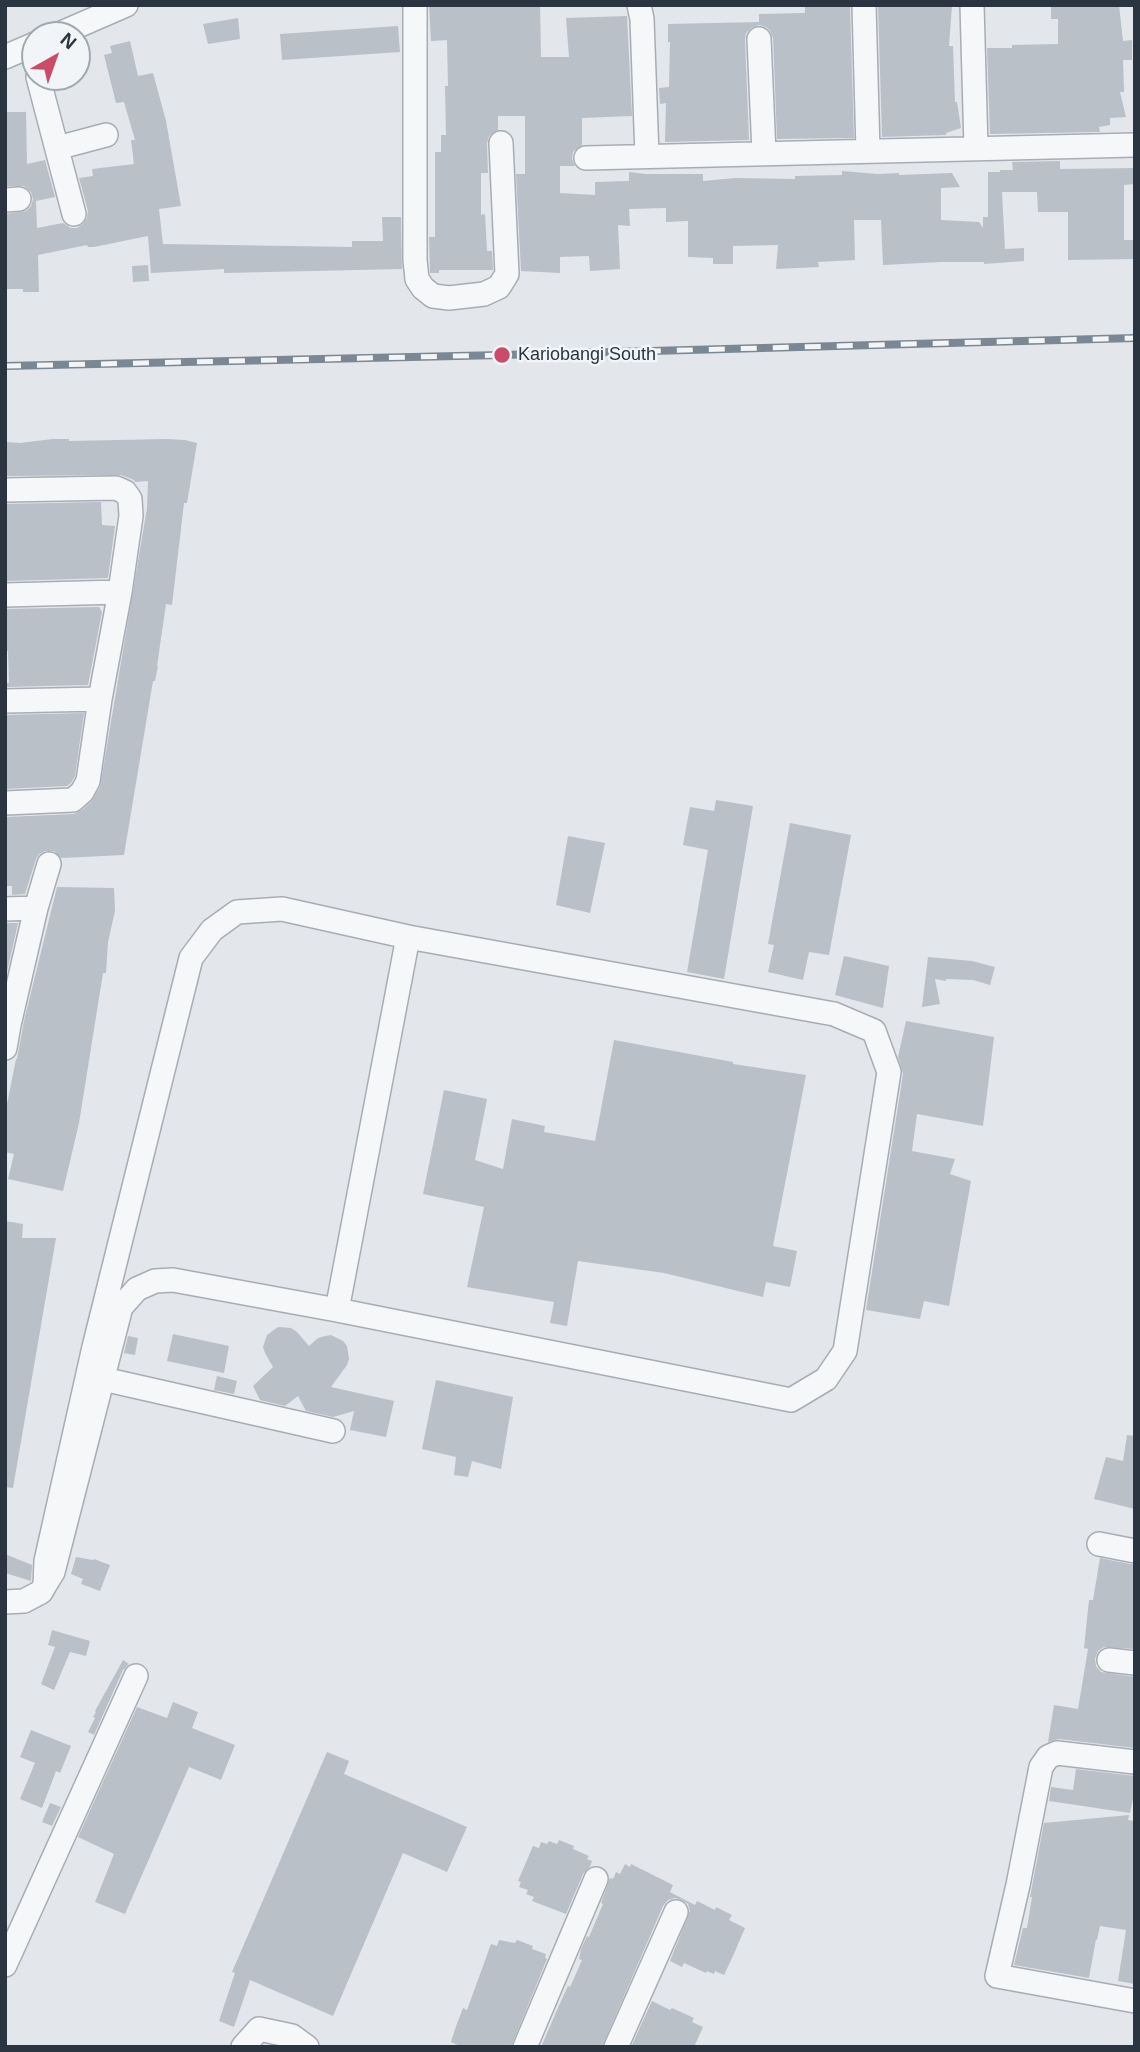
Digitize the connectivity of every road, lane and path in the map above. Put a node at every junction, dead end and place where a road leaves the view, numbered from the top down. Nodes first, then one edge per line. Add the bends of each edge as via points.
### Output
1 (126, 5) edge
2 (415, 5) edge
3 (639, 5) edge
4 (864, 5) edge
5 (972, 5) edge
6 (89, 21) edge
7 (759, 39) dead end
8 (42, 91) edge
9 (106, 135) dead end
10 (500, 144) dead end
11 (1135, 145) edge
12 (58, 148) junction
13 (976, 148) junction
14 (868, 151) junction
15 (764, 153) junction
16 (647, 156) junction
17 (586, 158) dead end
18 (74, 214) dead end
19 (5, 491) edge
20 (120, 592) junction
21 (5, 595) edge
22 (100, 699) junction
23 (5, 701) edge
24 (5, 803) edge
25 (49, 864) dead end
26 (36, 908) junction
27 (5, 909) edge
28 (408, 937) junction
29 (7, 1025) edge
30 (5, 1048) edge
31 (337, 1310) junction
32 (103, 1379) junction
33 (333, 1431) dead end
34 (1099, 1544) dead end
35 (1135, 1550) edge
36 (46, 1586) junction
37 (5, 1602) edge
38 (1109, 1660) dead end
39 (1135, 1663) edge
40 (136, 1676) dead end
41 (1135, 1762) edge
42 (596, 1879) dead end
43 (677, 1912) dead end
44 (5, 1965) edge
45 (1135, 2001) edge
46 (243, 2047) edge
47 (307, 2047) edge
48 (525, 2047) edge
49 (616, 2047) edge

1 - 6 street
2 - 10 street via 415,260 417,279 433,296 484,293 499,287 507,274
3 - 16 street
4 - 14 street
5 - 13 street
7 - 15 street
8 - 12 street
9 - 12 street
11 - 13 street
12 - 18 street
13 - 14 street
14 - 15 street
15 - 16 street
16 - 17 street
19 - 20 street via 116,488 125,492 131,516
20 - 21 street
20 - 22 street
22 - 23 street
22 - 24 street via 88,780 82,792 73,800
25 - 26 street
26 - 27 street
26 - 29 street
28 - 31 street
28 - 31 street via 834,1014 874,1031 889,1072 845,1351 826,1379 792,1400
28 - 36 street via 282,909 237,912 212,930 191,958 94,1347 46,1561
29 - 30 street
31 - 32 street via 173,1280 156,1281 137,1289 121,1307
32 - 33 street
32 - 36 street
34 - 35 street
36 - 37 street via 24,1601
38 - 39 street
40 - 44 street
41 - 45 street via 1056,1753 1041,1767 997,1976
42 - 48 street
43 - 49 street
46 - 47 street via 259,2029 292,2036

